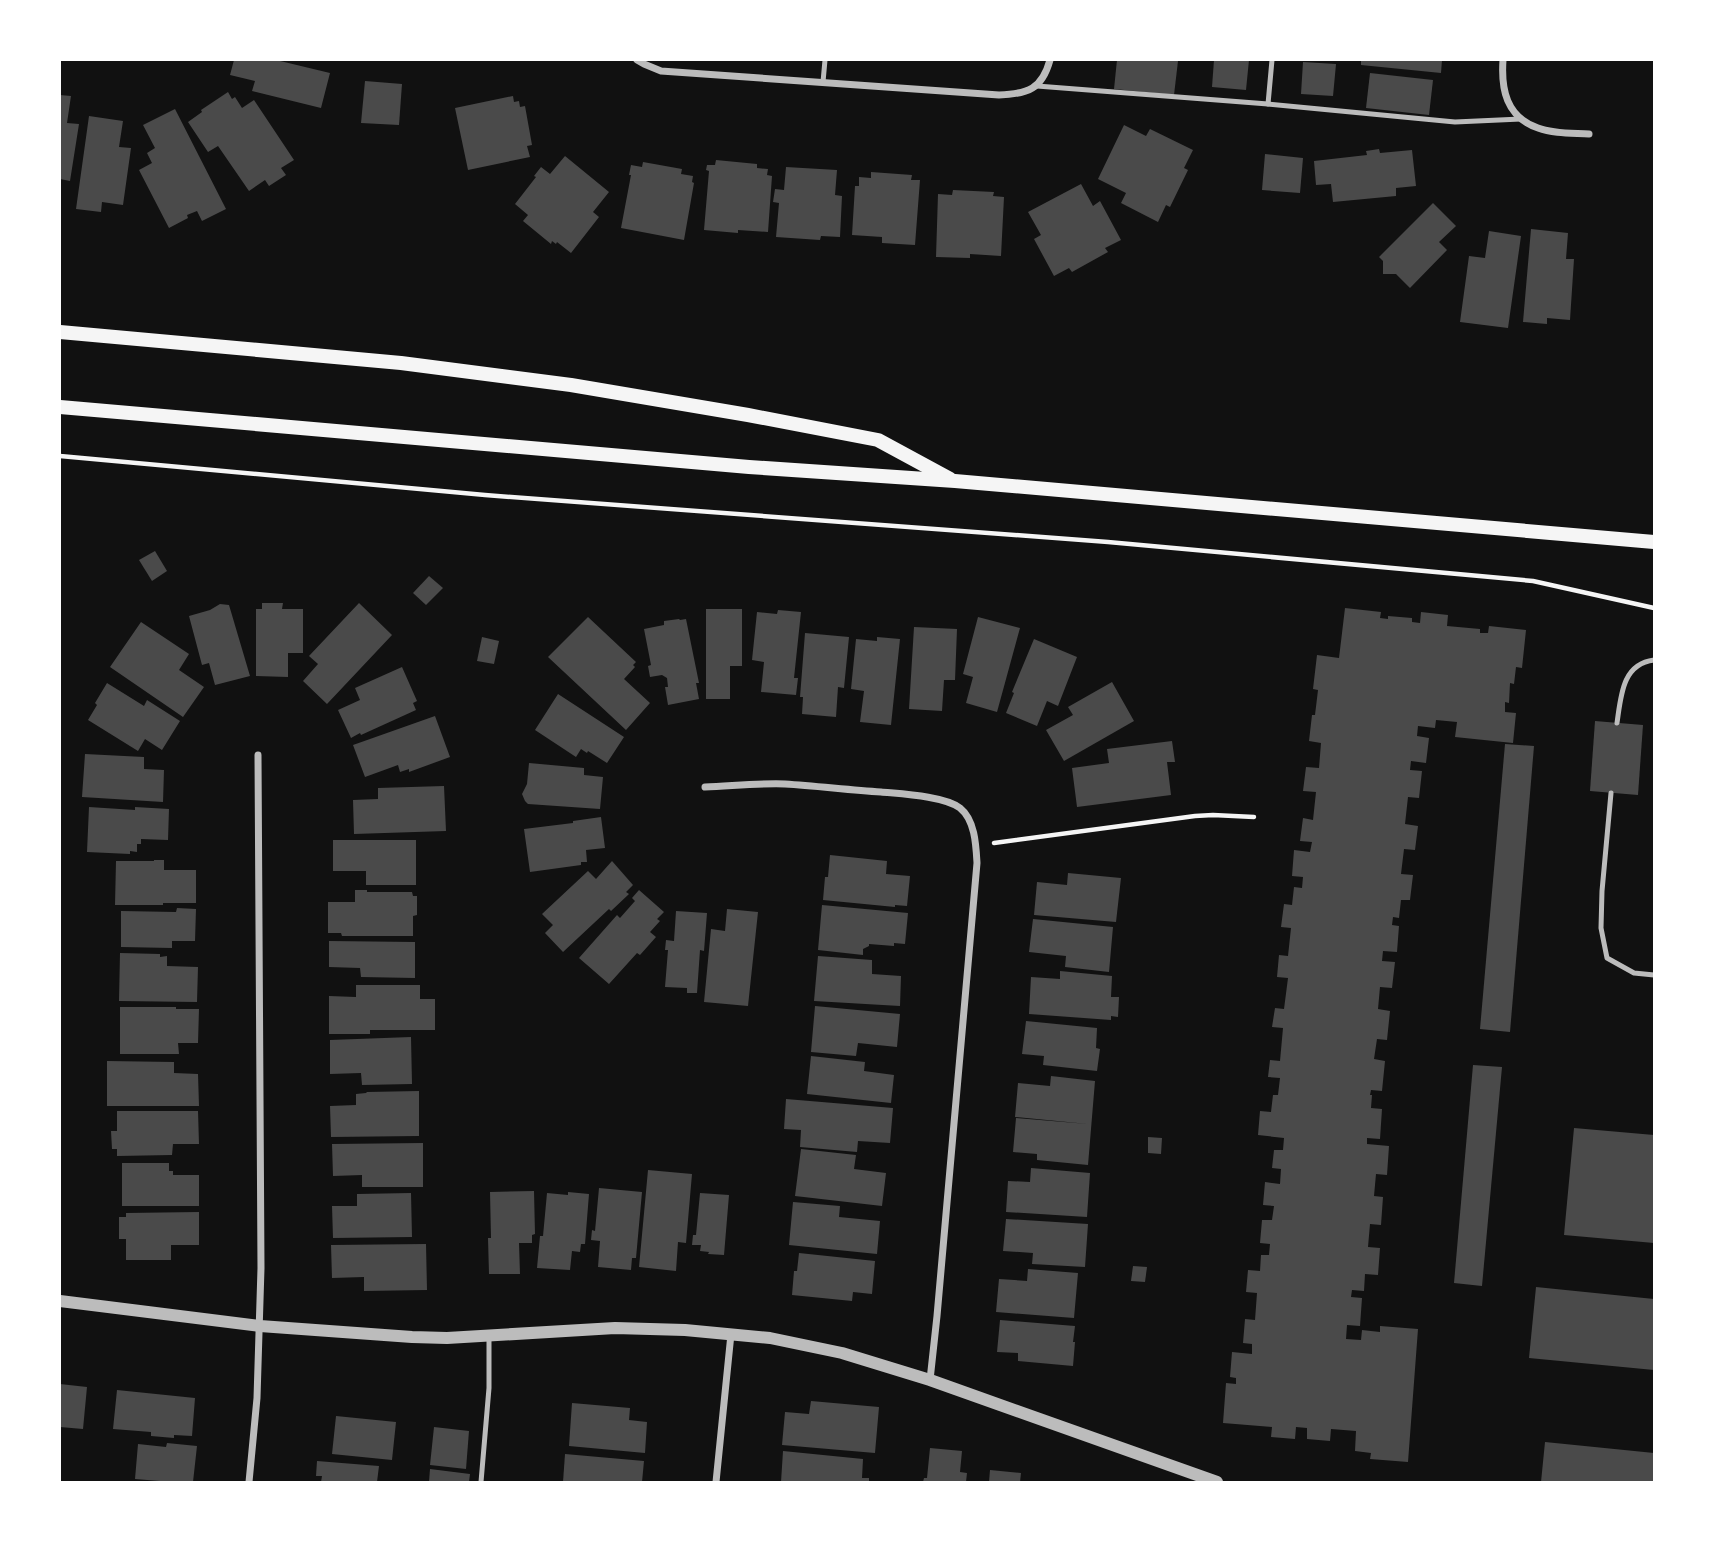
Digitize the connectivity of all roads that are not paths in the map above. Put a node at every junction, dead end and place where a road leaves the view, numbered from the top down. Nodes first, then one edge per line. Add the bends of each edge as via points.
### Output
1 (637, 60) edge
2 (825, 60) edge
3 (1050, 60) edge
4 (1272, 60) edge
5 (1503, 60) edge
6 (823, 82) junction
7 (1037, 86) junction
8 (1268, 104) junction
9 (1521, 119) junction
10 (1589, 134) dead end
11 (60, 332) edge
12 (60, 407) edge
13 (955, 481) junction
14 (1654, 542) edge
15 (1654, 660) edge
16 (1617, 723) dead end
17 (258, 755) dead end
18 (705, 788) dead end
19 (1611, 793) dead end
20 (1654, 975) edge
21 (60, 1301) edge
22 (260, 1326) junction
23 (731, 1333) junction
24 (489, 1335) junction
25 (929, 1380) junction
26 (249, 1482) edge
27 (481, 1482) edge
28 (716, 1482) edge
29 (1217, 1482) edge

1 - 6 street via 661,71
2 - 6 lane
3 - 7 street
4 - 8 lane
5 - 9 street via 1506,97
6 - 7 street via 999,95
7 - 8 lane
8 - 9 lane via 1455,122
9 - 10 street via 1538,128
11 - 13 main road via 401,363 571,385 878,440
12 - 13 main road
13 - 14 main road
15 - 16 lane via 1644,661 1630,673 1621,693
17 - 22 street
18 - 25 street via 797,785 913,795 960,808 968,819 977,863
19 - 20 lane via 1601,928 1607,958 1634,973
21 - 22 street
22 - 24 street via 412,1337
22 - 26 street
23 - 24 street via 615,1328
23 - 25 street via 842,1353
23 - 28 street
24 - 27 lane
25 - 29 street

